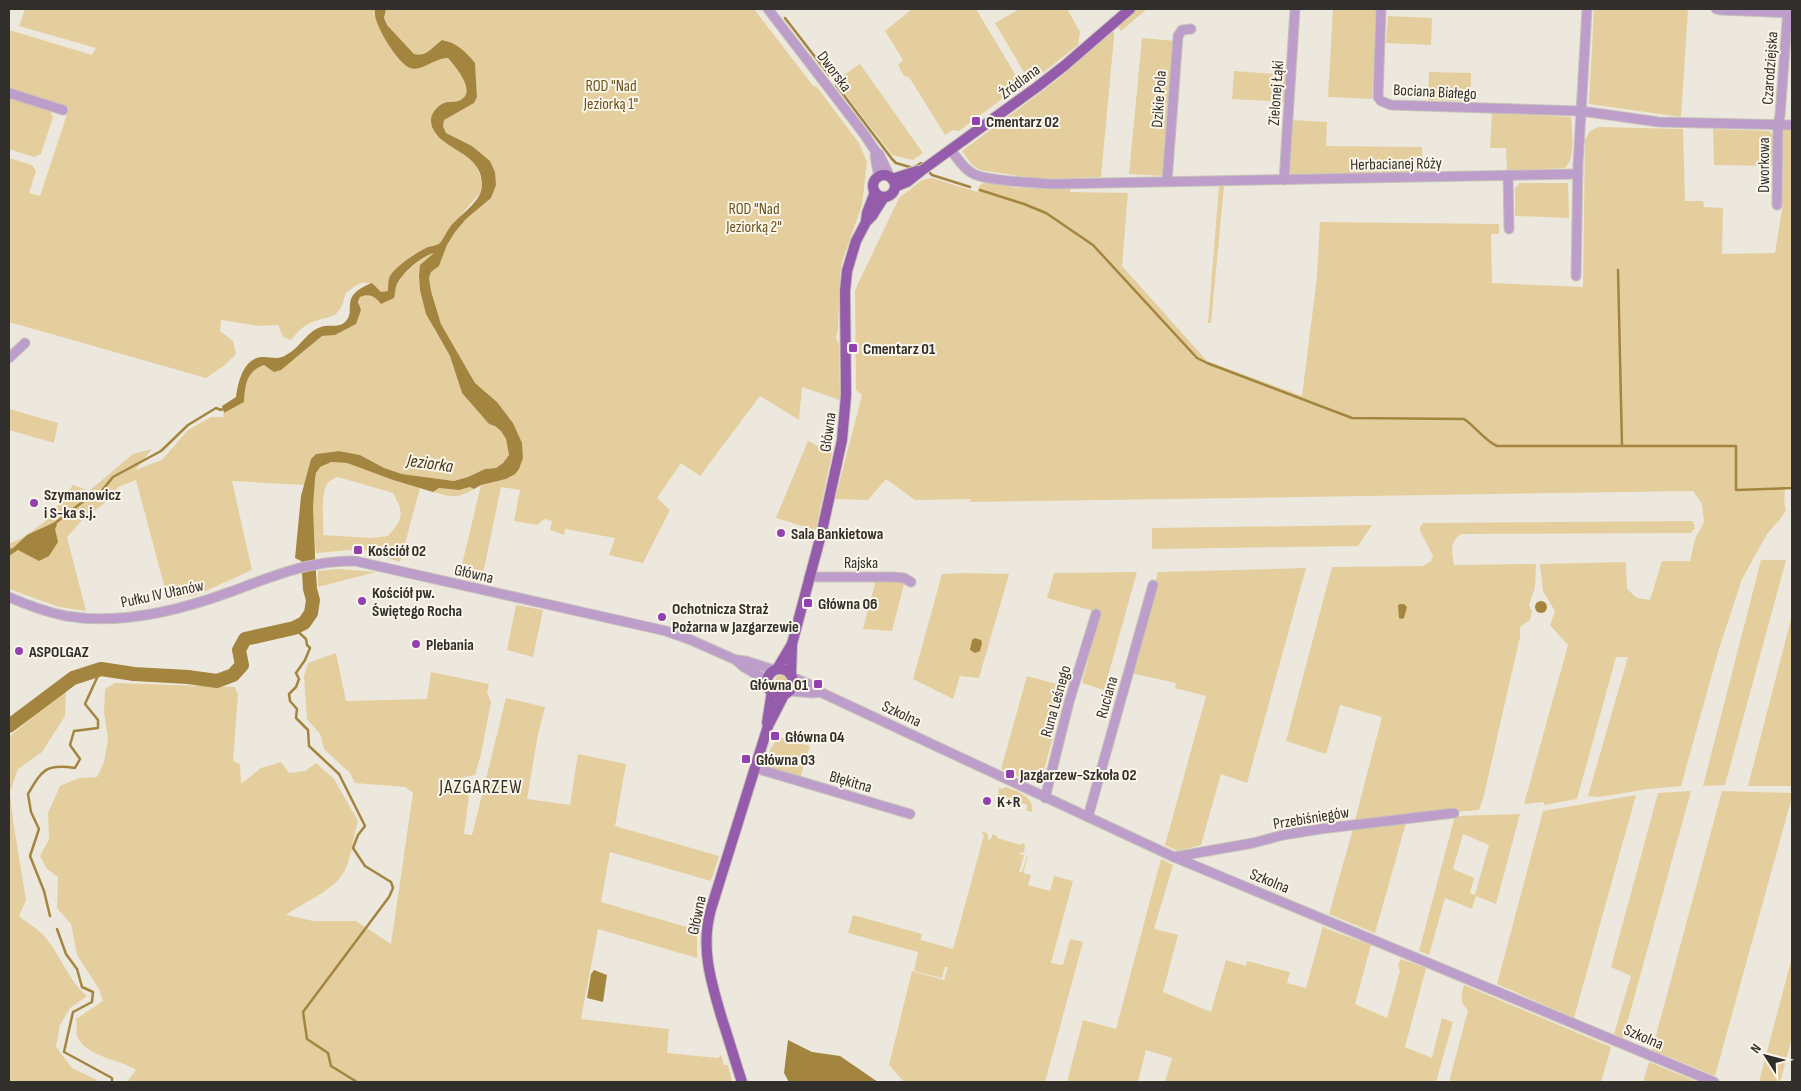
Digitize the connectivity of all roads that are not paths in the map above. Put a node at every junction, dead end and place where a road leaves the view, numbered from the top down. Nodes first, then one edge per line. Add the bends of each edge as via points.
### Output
1 (768, 9) edge
2 (1130, 9) edge
3 (1295, 9) edge
4 (1381, 9) edge
5 (1587, 9) edge
6 (1716, 9) edge
7 (1790, 11) edge
8 (1191, 29) dead end
9 (9, 93) edge
10 (63, 110) dead end
11 (1581, 111) junction
12 (1778, 125) junction
13 (1792, 125) edge
14 (951, 150) junction
15 (876, 152) junction
16 (1578, 174) junction
17 (1508, 175) junction
18 (879, 177) junction
19 (1284, 180) junction
20 (892, 181) junction
21 (1167, 181) junction
22 (880, 194) junction
23 (1777, 205) dead end
24 (1509, 229) dead end
25 (1576, 276) dead end
26 (25, 343) dead end
27 (9, 358) edge
28 (319, 563) joint
29 (810, 577) junction
30 (912, 582) dead end
31 (1153, 585) dead end
32 (9, 597) edge
33 (1096, 614) dead end
34 (792, 644) junction
35 (736, 660) junction
36 (776, 670) junction
37 (791, 676) junction
38 (770, 687) junction
39 (787, 692) junction
40 (820, 692) junction
41 (768, 726) junction
42 (755, 768) junction
43 (1045, 798) junction
44 (1454, 813) dead end
45 (910, 814) dead end
46 (1088, 817) junction
47 (1174, 857) junction
48 (742, 1082) edge
49 (1714, 1082) edge

1 - 15 street, Dworska
2 - 14 main road, Źródlana via 1064,66
3 - 19 street, Zielonej Łąki
4 - 11 street, Bociana Białego via 1378,97 1384,103
5 - 11 street
6 - 7 street, Czarodziejska
7 - 12 street, Czarodziejska
8 - 21 street, Dzikie Pola via 1182,30 1178,36
9 - 10 street
11 - 12 street via 1659,122
11 - 16 street
12 - 13 street
12 - 23 street, Dworkowa
14 - 20 main road, Źródlana via 907,182
14 - 21 street, Herbacianej Róży via 970,172 1023,183
15 - 18 street, Dworska
15 - 20 street, Dworska
16 - 17 street, Herbacianej Róży
16 - 25 street
17 - 19 street, Herbacianej Róży
17 - 24 street
18 - 20 main road via 885,175
18 - 22 main road via 874,184
19 - 21 street, Herbacianej Róży
20 - 22 main road via 890,195
22 - 29 main road, Główna via 872,216 853,249 847,271 846,395 842,440
26 - 27 street
28 - 32 street, Pułku IV Ułanów via 291,569 188,605 126,616 68,616 35,608
28 - 35 street, Główna via 371,564 652,628 692,640
29 - 30 street, Rajska via 893,577
29 - 34 main road, Główna
31 - 46 street, Ruciana
33 - 43 street, Runa Leśnego via 1069,702
34 - 36 main road, Główna
34 - 37 main road, Główna
35 - 36 street, Główna
35 - 38 street, Główna via 762,676
36 - 37 main road via 785,670
36 - 38 main road via 768,677
37 - 39 main road via 793,684
37 - 40 street, Szkolna
38 - 39 main road via 776,694
38 - 41 main road, Główna
39 - 40 street, Szkolna
39 - 41 main road, Główna
40 - 43 street, Szkolna
41 - 42 main road, Główna
42 - 45 street, Błękitna
42 - 48 main road, Główna via 709,915 706,941 711,980
43 - 46 street, Szkolna
44 - 47 street, Przebiśniegów via 1320,828
46 - 47 street, Szkolna
47 - 49 street, Szkolna

